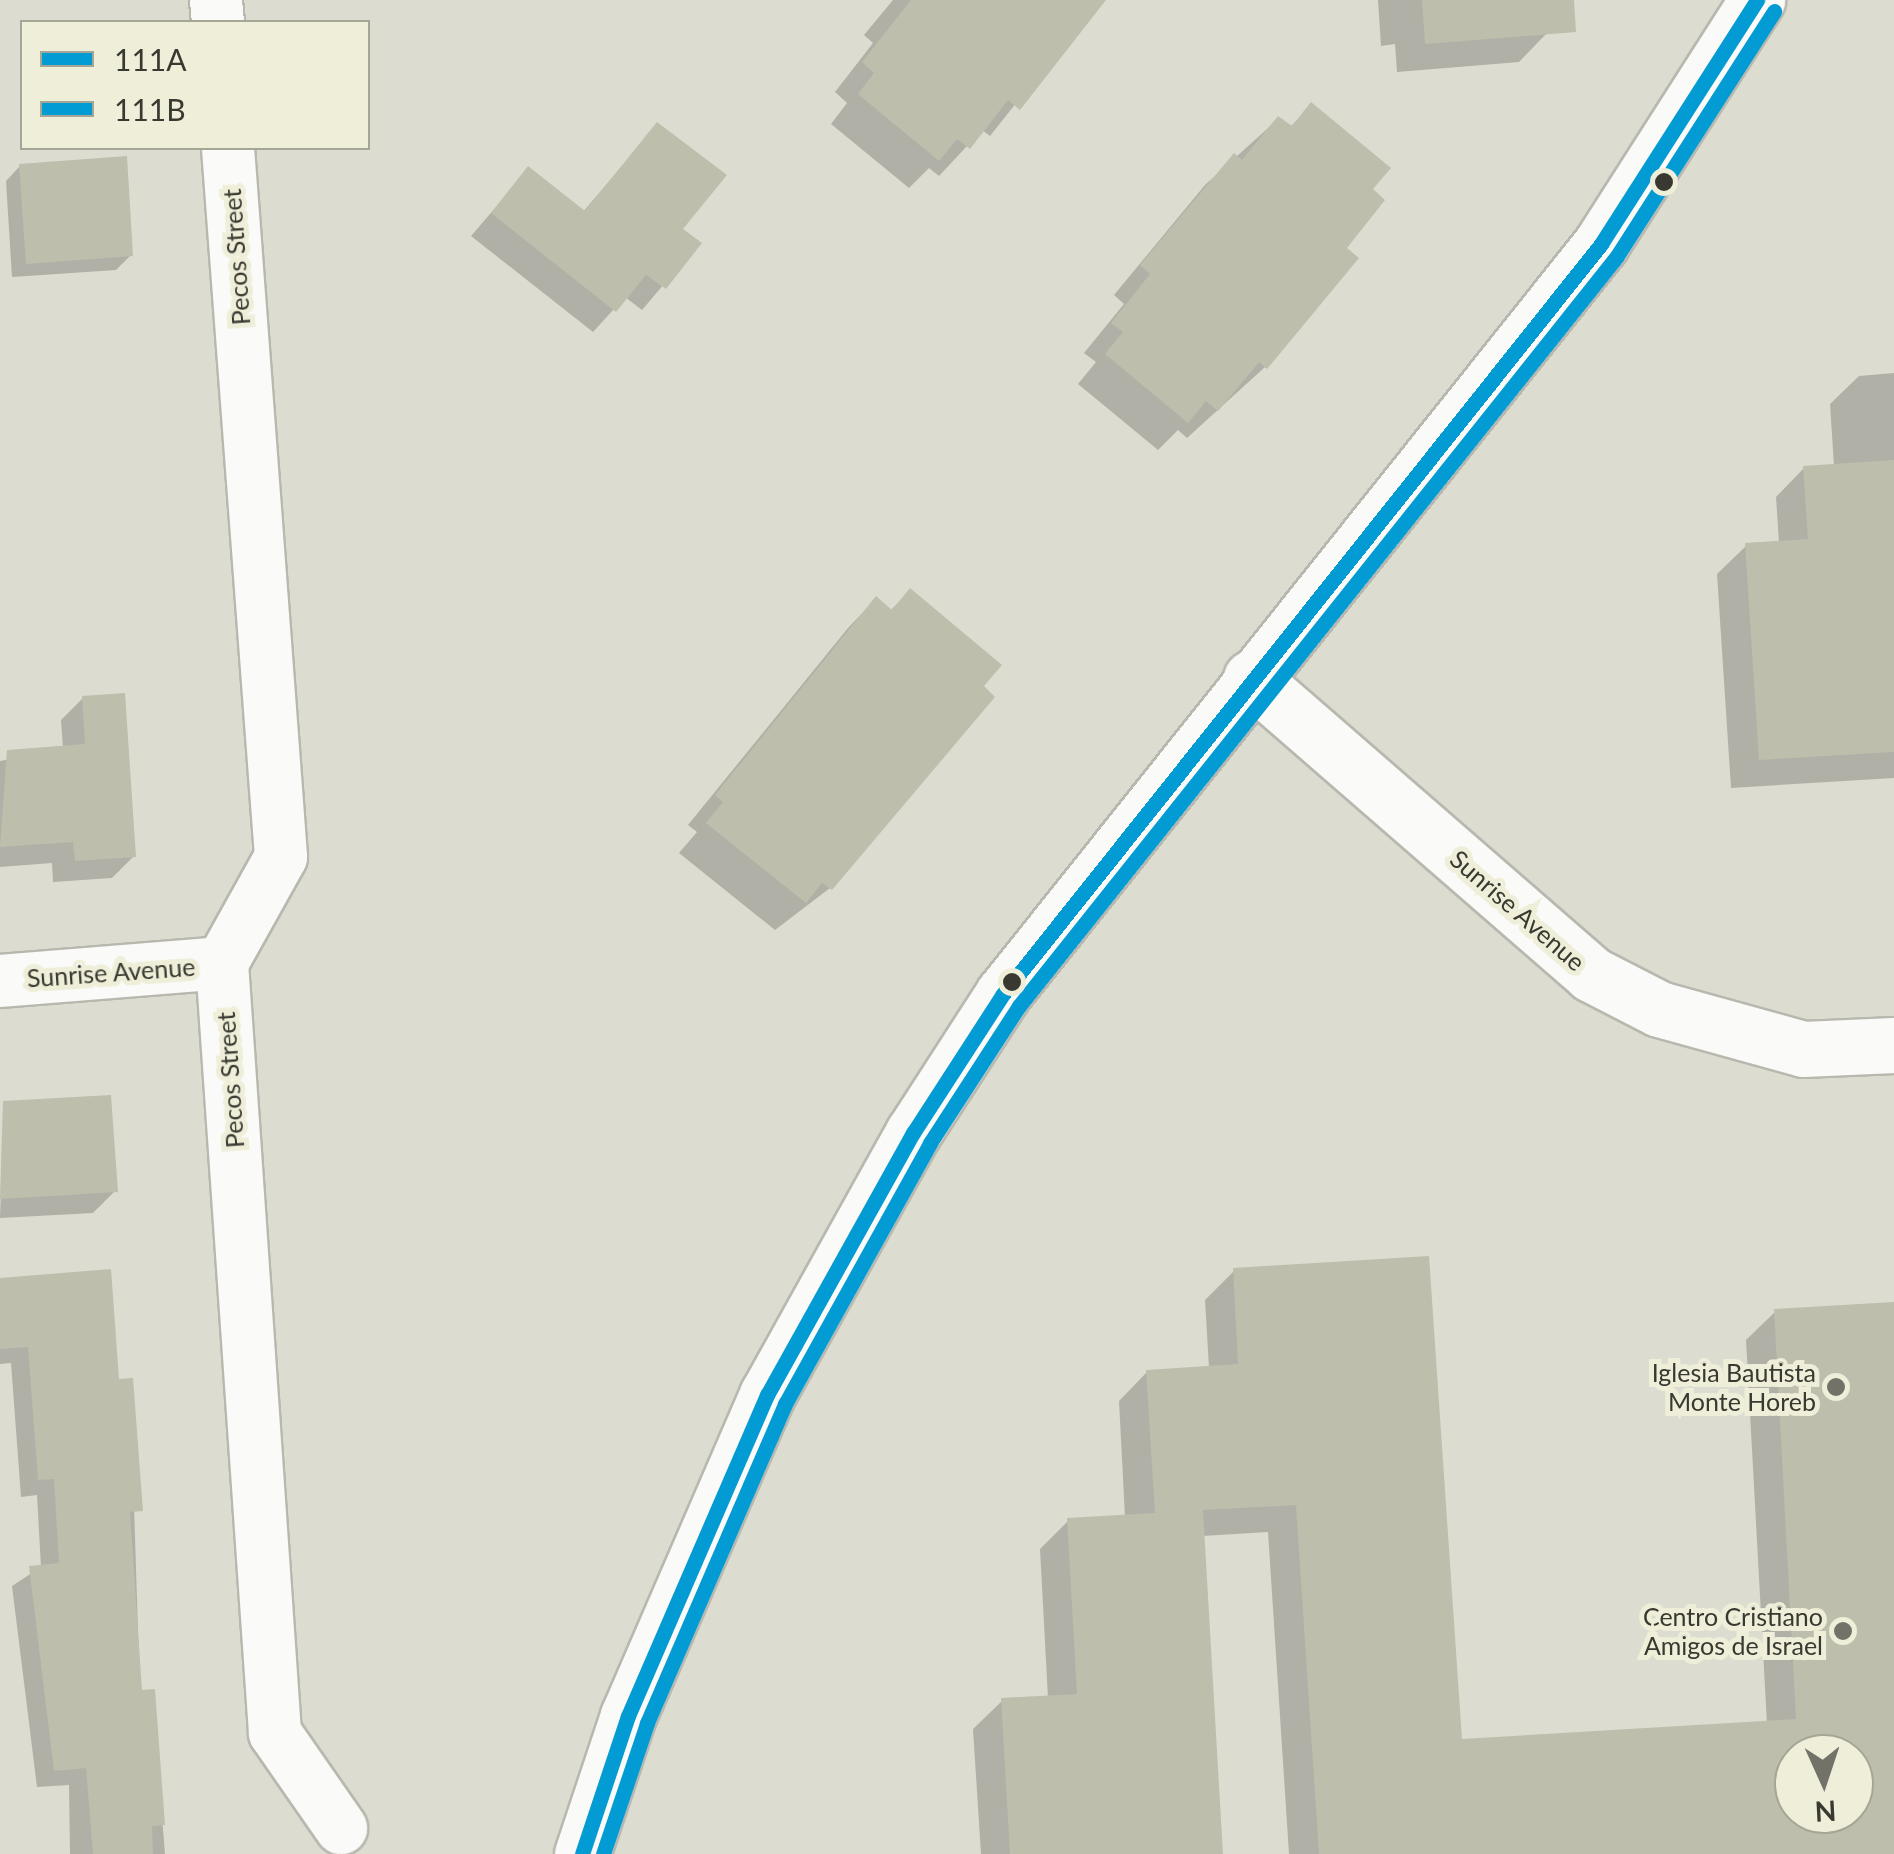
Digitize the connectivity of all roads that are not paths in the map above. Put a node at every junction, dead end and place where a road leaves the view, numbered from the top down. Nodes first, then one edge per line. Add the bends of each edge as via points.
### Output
1 (1757, 0) edge
2 (228, 150) edge
3 (1251, 678) junction
4 (222, 963) junction
5 (0, 981) edge
6 (1894, 1045) edge
7 (341, 1828) dead end
8 (582, 1854) edge

1 - 3 main road via 1601,244
2 - 4 street, Pecos Street via 282,858
3 - 6 main road, Sunrise Avenue via 1591,974 1658,1008 1803,1049
3 - 8 main road via 1003,994 850,1234 768,1395 628,1716
4 - 5 street, Sunrise Avenue
4 - 7 street, Pecos Street via 275,1734

